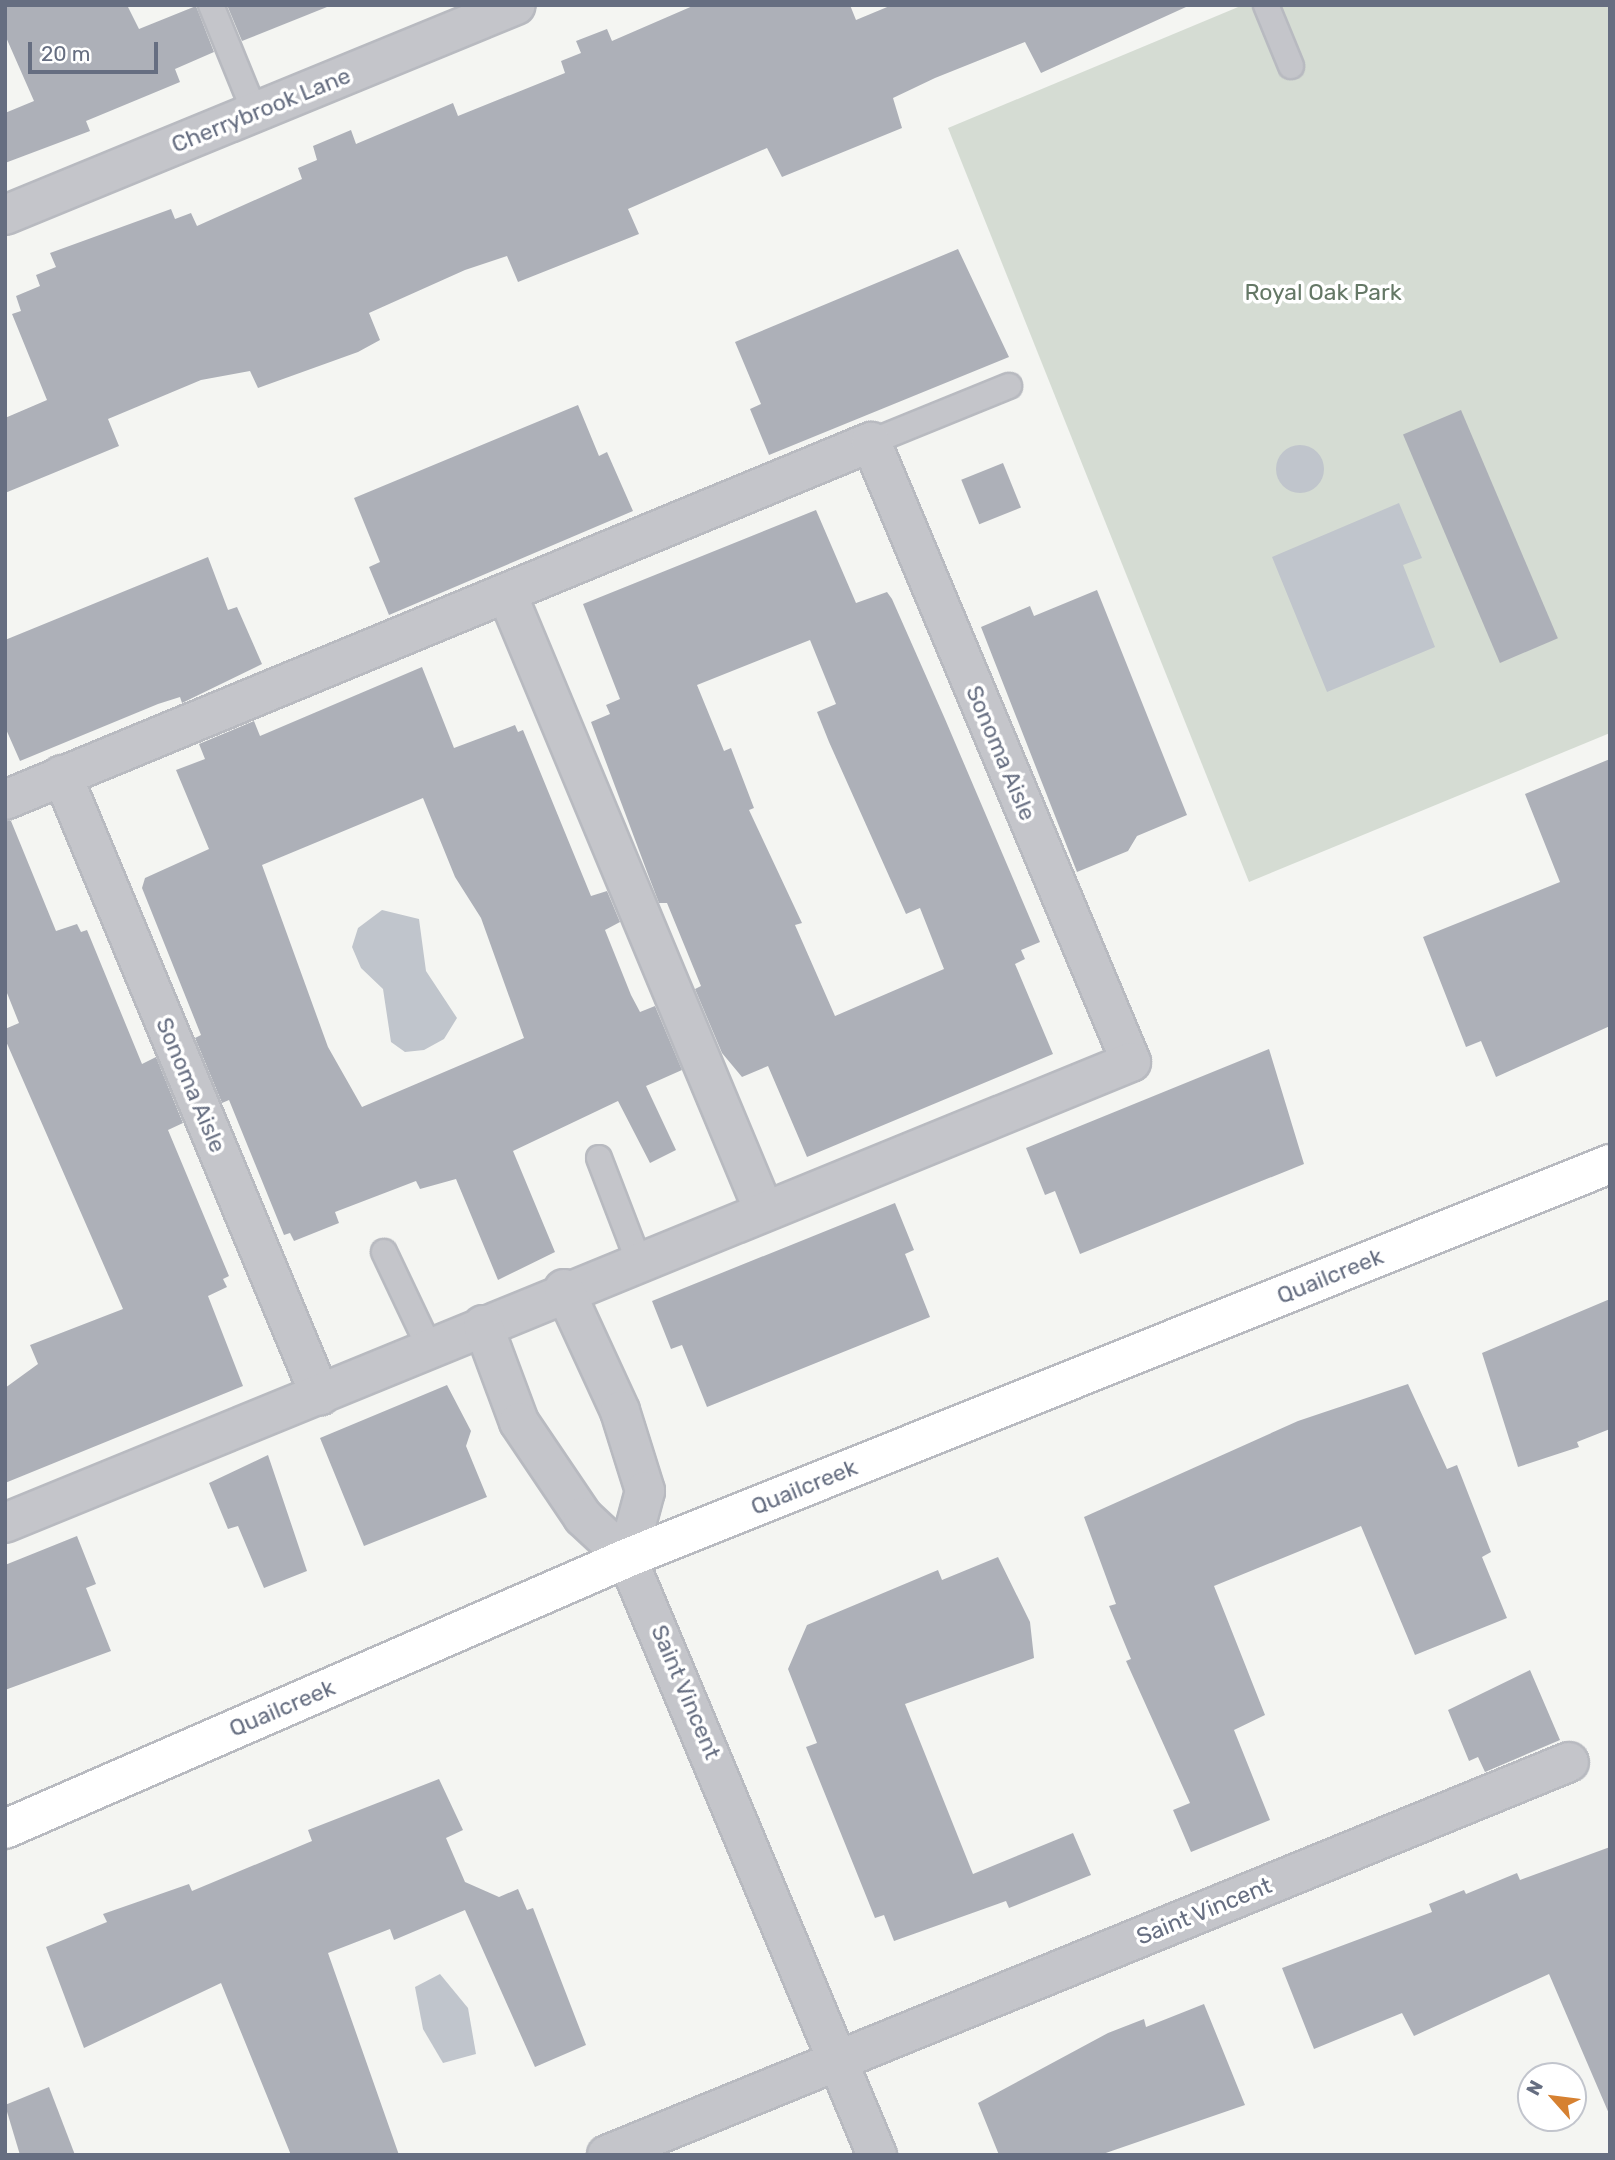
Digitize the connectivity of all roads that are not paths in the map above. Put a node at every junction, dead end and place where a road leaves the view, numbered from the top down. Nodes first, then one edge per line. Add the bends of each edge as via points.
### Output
1 (211, 5) edge
2 (516, 5) edge
3 (1266, 5) edge
4 (1291, 66) dead end
5 (255, 113) junction
6 (5, 215) edge
7 (1009, 386) dead end
8 (871, 442) junction
9 (508, 594) junction
10 (62, 775) junction
11 (5, 800) edge
12 (599, 1158) dead end
13 (1610, 1164) edge
14 (764, 1211) junction
15 (384, 1252) dead end
16 (639, 1262) junction
17 (564, 1289) junction
18 (483, 1325) junction
19 (430, 1349) junction
20 (320, 1395) junction
21 (5, 1523) edge
22 (628, 1558) junction
23 (1570, 1762) dead end
24 (5, 1829) edge
25 (838, 2059) junction
26 (607, 2155) edge
27 (877, 2155) edge

1 - 5 lane
2 - 5 street, Cherrybrook Lane
3 - 4 lane
5 - 6 street, Cherrybrook Lane
7 - 8 lane
8 - 9 street
8 - 14 street, Sonoma Aisle via 1130,1062
9 - 10 street
9 - 14 street
10 - 11 street
10 - 20 street, Sonoma Aisle
12 - 16 lane
13 - 22 street, Quailcreek
14 - 16 street, Sonoma Aisle
15 - 19 lane
16 - 17 street, Sonoma Aisle
17 - 18 street, Sonoma Aisle
17 - 22 street via 636,1453 645,1491
18 - 19 street, Sonoma Aisle
18 - 22 street via 519,1422 583,1517
19 - 20 street, Sonoma Aisle
20 - 21 street, Sonoma Aisle
22 - 24 street, Quailcreek
22 - 25 street, Saint Vincent
23 - 25 street, Saint Vincent
25 - 26 street, Saint Vincent
25 - 27 street, Saint Vincent

